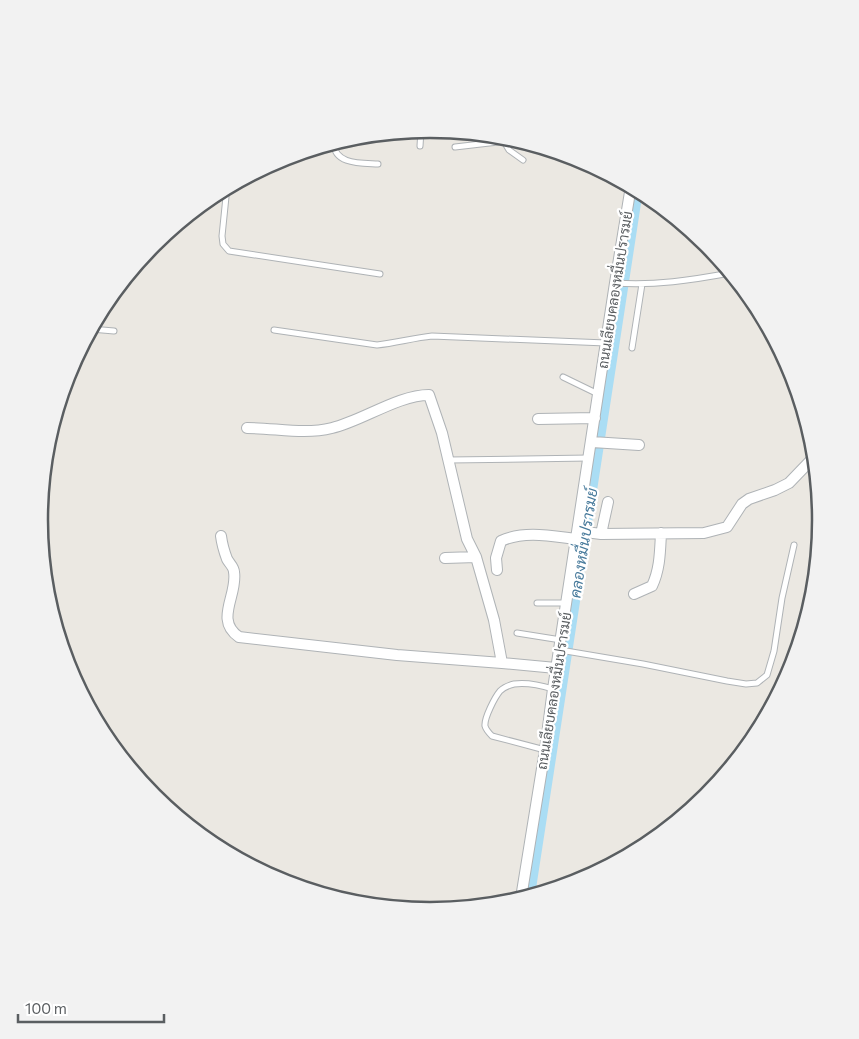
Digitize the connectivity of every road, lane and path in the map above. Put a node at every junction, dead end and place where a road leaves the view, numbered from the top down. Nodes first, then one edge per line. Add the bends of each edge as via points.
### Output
1 (421, 138) edge
2 (484, 142) edge
3 (420, 146) dead end
4 (507, 146) edge
5 (455, 147) dead end
6 (334, 150) edge
7 (522, 160) dead end
8 (378, 164) dead end
9 (630, 194) edge
10 (226, 197) edge
11 (380, 274) dead end
12 (722, 274) edge
13 (618, 283) junction
14 (642, 284) junction
15 (98, 330) edge
16 (274, 330) dead end
17 (114, 331) dead end
18 (607, 343) junction
19 (632, 348) dead end
20 (563, 377) dead end
21 (599, 394) junction
22 (595, 418) junction
23 (538, 419) dead end
24 (247, 428) dead end
25 (599, 443) junction
26 (639, 445) dead end
27 (589, 458) junction
28 (448, 460) junction
29 (807, 465) edge
30 (608, 502) dead end
31 (661, 533) junction
32 (579, 534) junction
33 (598, 534) junction
34 (221, 536) dead end
35 (794, 546) dead end
36 (476, 557) junction
37 (445, 558) dead end
38 (497, 570) dead end
39 (634, 594) dead end
40 (537, 603) dead end
41 (567, 603) junction
42 (517, 633) dead end
43 (566, 648) junction
44 (502, 663) junction
45 (556, 668) junction
46 (553, 689) junction
47 (545, 750) junction
48 (522, 889) edge

1 - 3 lane
2 - 5 lane
4 - 7 lane
6 - 8 lane via 342,159
9 - 13 street, ถนนเลียบคลองหมื่นปรารมย์
10 - 11 lane via 222,236 229,251
12 - 14 lane
13 - 14 lane
13 - 18 street, ถนนเลียบคลองหมื่นปรารมย์
14 - 19 lane
15 - 17 lane
16 - 18 lane via 378,345 432,336
18 - 21 street, ถนนเลียบคลองหมื่นปรารมย์
20 - 21 lane
21 - 22 street, ถนนเลียบคลองหมื่นปรารมย์
22 - 23 street
22 - 25 street, ถนนเลียบคลองหมื่นปรารมย์
24 - 28 street via 315,432 334,428 396,403 429,395
25 - 26 street
25 - 27 street, ถนนเลียบคลองหมื่นปรารมย์
27 - 28 lane
27 - 32 street, ถนนเลียบคลองหมื่นปรารมย์
28 - 36 street via 467,539
29 - 31 street via 789,483 742,504 728,527 704,533
30 - 33 street
31 - 33 street
31 - 39 street via 656,577 652,586
32 - 33 street
32 - 38 street via 511,536 501,541 496,558
32 - 41 street, ถนนเลียบคลองหมื่นปรารมย์
34 - 44 street via 223,550 234,571 227,610 229,623 232,632 239,637
35 - 43 lane via 774,651 767,675 757,683 727,681
36 - 37 street
36 - 44 street
40 - 41 lane
41 - 43 street, ถนนเลียบคลองหมื่นปรารมย์
42 - 43 lane
43 - 45 street, ถนนเลียบคลองหมื่นปรารมย์
44 - 45 street
45 - 46 street, ถนนเลียบคลองหมื่นปรารมย์
46 - 47 street, ถนนเลียบคลองหมื่นปรารมย์
46 - 47 lane via 514,684 501,689 485,724 492,736
47 - 48 street, ถนนเลียบคลองหมื่นปรารมย์

